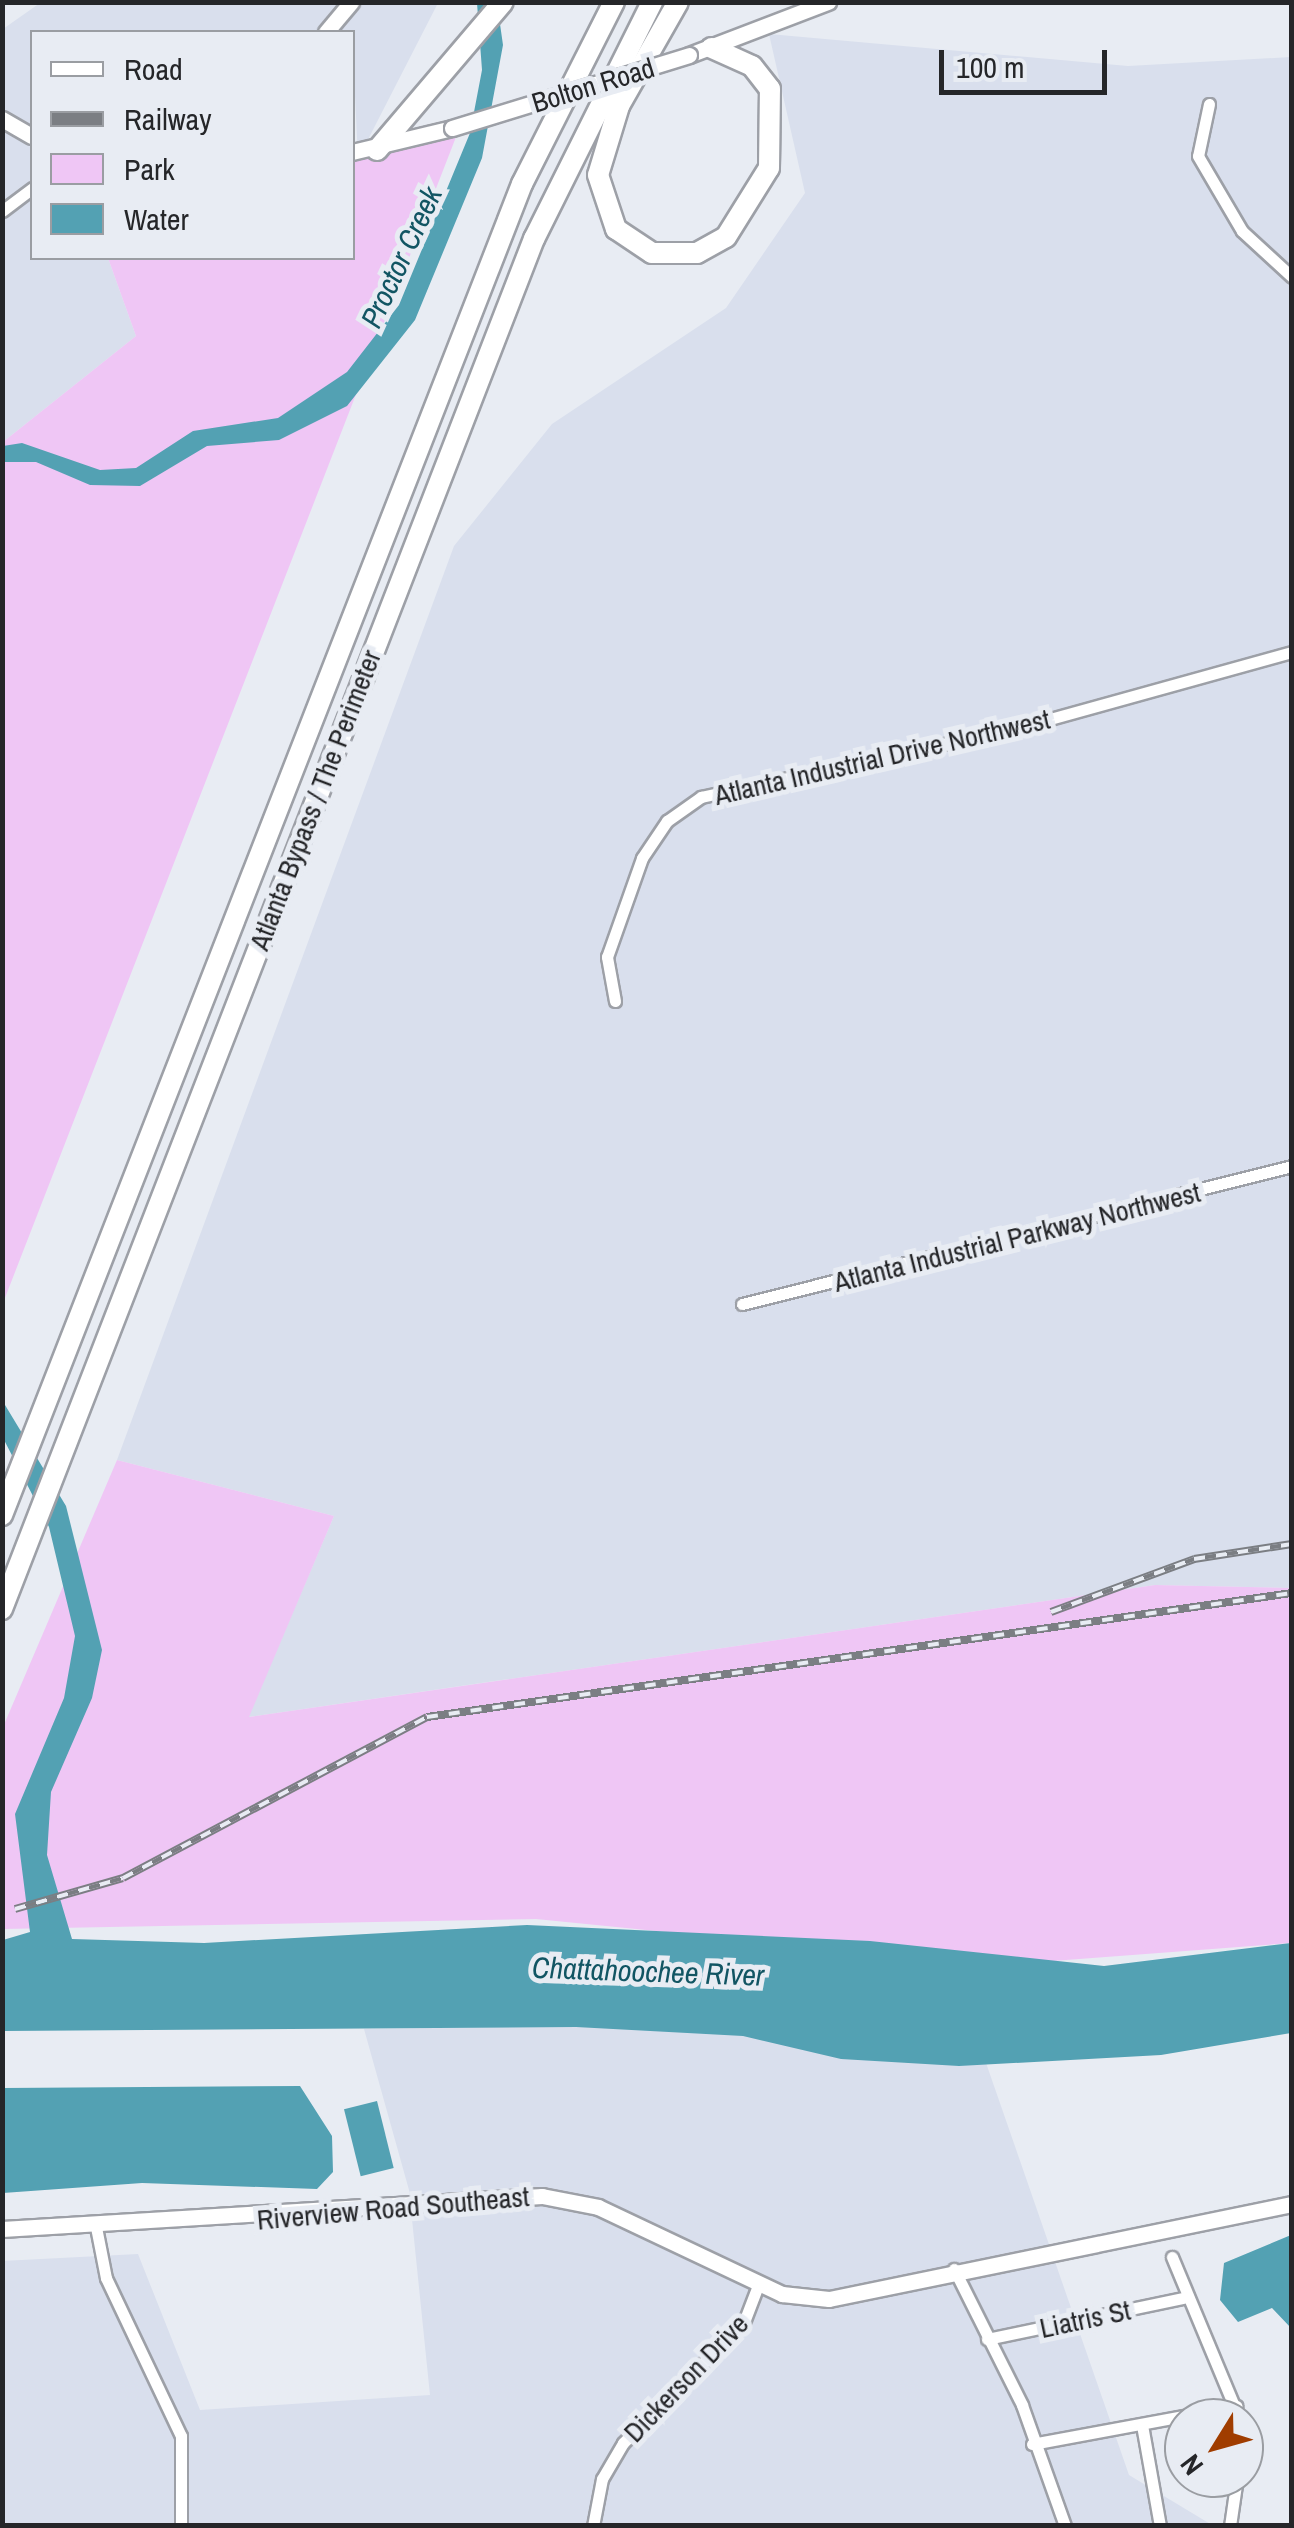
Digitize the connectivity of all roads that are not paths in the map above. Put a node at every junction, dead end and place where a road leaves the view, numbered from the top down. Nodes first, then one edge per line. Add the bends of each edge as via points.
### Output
1 (351, 2) edge
2 (502, 2) edge
3 (614, 2) edge
4 (652, 2) edge
5 (678, 2) edge
6 (828, 2) edge
7 (328, 30) edge
8 (712, 48) junction
9 (1208, 104) dead end
10 (2, 119) edge
11 (30, 135) edge
12 (377, 150) junction
13 (355, 152) edge
14 (30, 190) edge
15 (2, 211) edge
16 (1292, 277) edge
17 (1292, 652) edge
18 (615, 1002) dead end
19 (1292, 1166) edge
20 (742, 1304) dead end
21 (2, 1515) edge
22 (2, 1610) edge
23 (1292, 2204) edge
24 (96, 2227) junction
25 (2, 2229) edge
26 (1172, 2257) dead end
27 (954, 2269) junction
28 (758, 2286) junction
29 (1183, 2298) junction
30 (987, 2339) junction
31 (1231, 2398) edge
32 (1164, 2422) edge
33 (1142, 2425) junction
34 (1032, 2444) junction
35 (1234, 2498) edge
36 (182, 2526) edge
37 (593, 2526) edge
38 (1065, 2526) edge
39 (1160, 2526) edge
40 (1230, 2526) edge

1 - 7 street
2 - 12 highway
3 - 21 highway, Atlanta Bypass / The Perimeter via 516,198
4 - 22 highway, Atlanta Bypass / The Perimeter via 548,206
5 - 8 highway via 619,106 598,175 616,229 652,253 696,253 726,236 769,168 770,89 752,66
6 - 8 street, Bolton Road
8 - 12 street, Bolton Road, bridge
9 - 16 street via 1198,156 1242,231
10 - 11 street
12 - 13 street, Bolton Road
14 - 15 street
17 - 18 street, Atlanta Industrial Drive Northwest via 1038,722 701,797 667,821 642,858 607,956
19 - 20 street, Atlanta Industrial Parkway Northwest
23 - 27 street, Riverview Road Southeast
24 - 25 street, Riverview Road Southeast
24 - 28 street, Riverview Road Southeast via 542,2196 598,2206
24 - 36 street via 106,2278 182,2436
26 - 29 street
27 - 28 street, Riverview Road Southeast via 829,2298
27 - 30 street
28 - 37 street, Dickerson Drive via 744,2322 623,2444 602,2480
29 - 30 street, Liatris St
29 - 31 street
30 - 34 street
32 - 33 street
33 - 34 street
33 - 39 street
34 - 38 street
35 - 40 street

